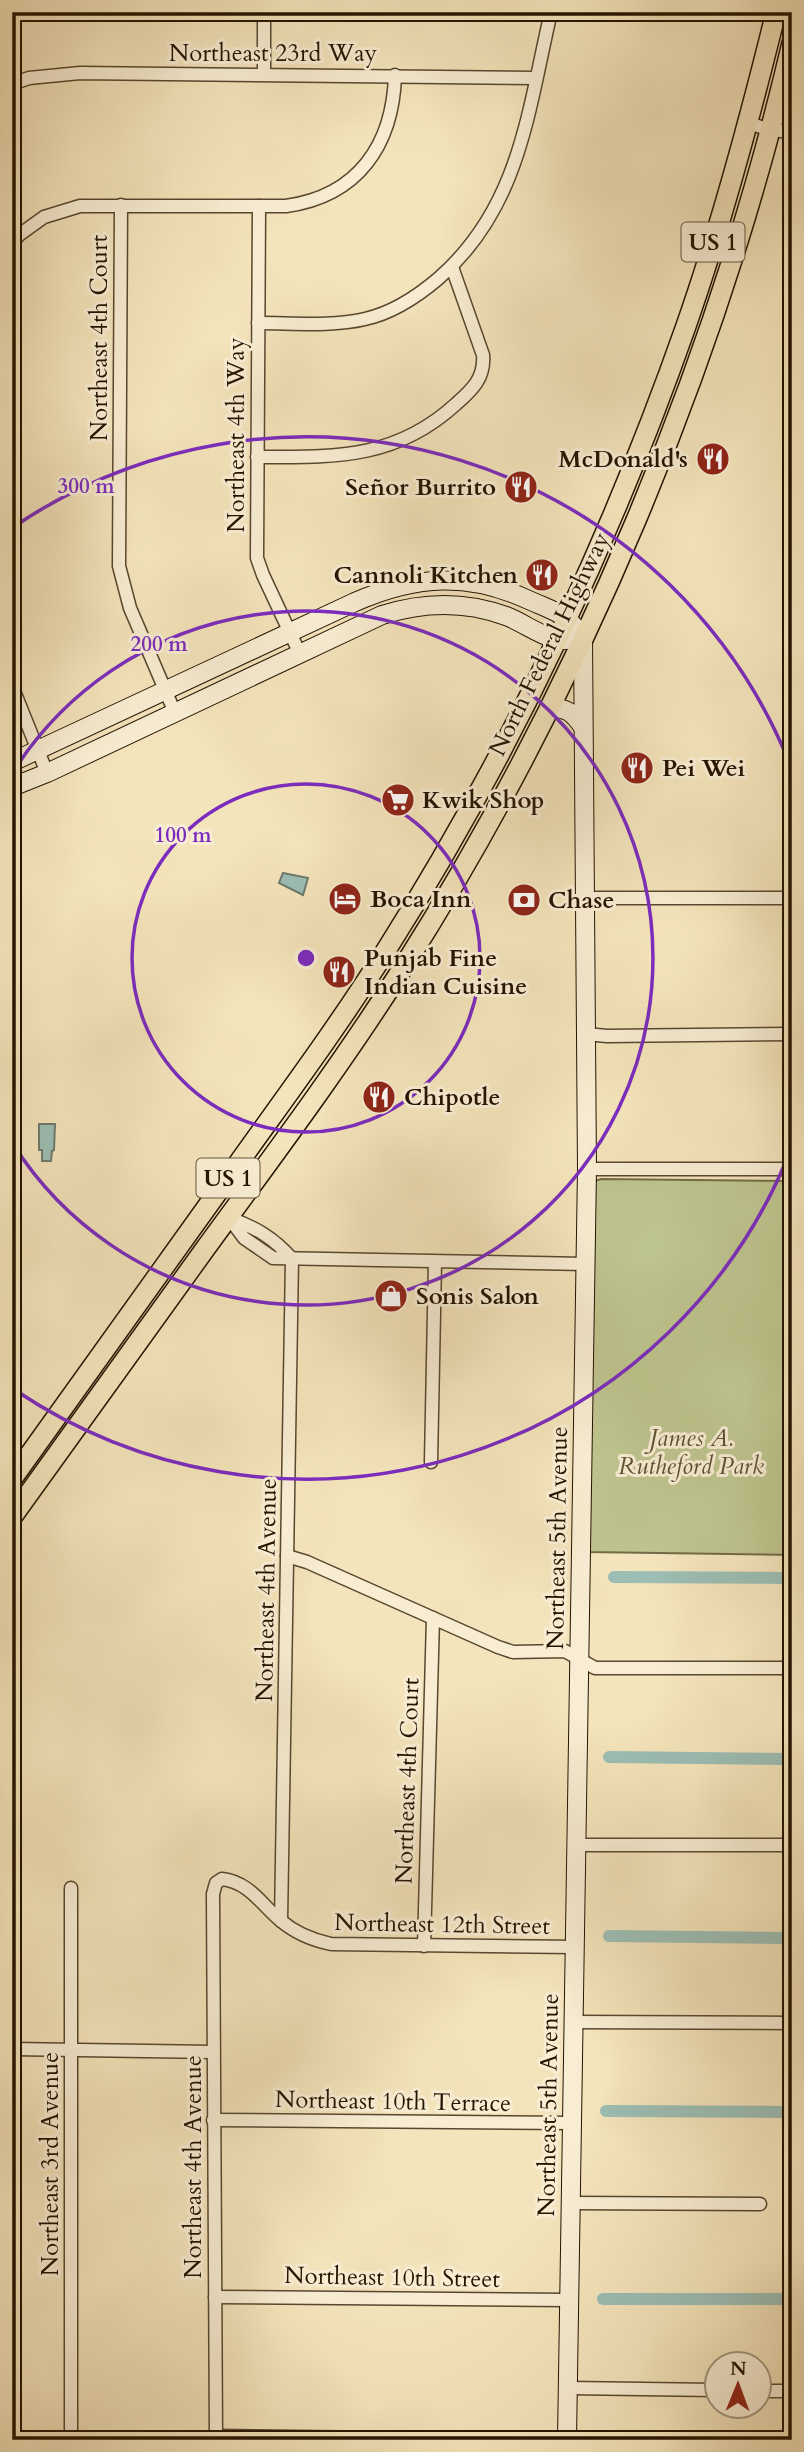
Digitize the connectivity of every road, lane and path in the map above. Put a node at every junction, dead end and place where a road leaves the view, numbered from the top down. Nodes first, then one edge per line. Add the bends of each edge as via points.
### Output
1 (264, 12) edge
2 (551, 12) edge
3 (776, 12) edge
4 (792, 43) edge
5 (264, 74) junction
6 (395, 75) junction
7 (536, 78) junction
8 (12, 84) edge
9 (749, 123) junction
10 (770, 130) junction
11 (792, 132) edge
12 (736, 169) junction
13 (751, 197) junction
14 (121, 205) junction
15 (259, 206) junction
16 (14, 235) edge
17 (452, 267) junction
18 (258, 323) junction
19 (257, 457) junction
20 (445, 580) junction
21 (445, 605) junction
22 (568, 617) junction
23 (290, 632) junction
24 (583, 637) junction
25 (557, 640) junction
26 (300, 654) junction
27 (12, 686) edge
28 (165, 691) junction
29 (549, 708) junction
30 (175, 713) junction
31 (583, 727) junction
32 (39, 750) junction
33 (12, 762) edge
34 (47, 773) junction
35 (12, 787) edge
36 (453, 838) junction
37 (472, 850) junction
38 (585, 898) junction
39 (792, 898) edge
40 (403, 923) junction
41 (405, 965) junction
42 (586, 1034) junction
43 (792, 1034) edge
44 (316, 1056) junction
45 (335, 1070) junction
46 (587, 1169) junction
47 (792, 1170) edge
48 (231, 1173) junction
49 (208, 1206) junction
50 (229, 1218) junction
51 (205, 1250) junction
52 (292, 1259) junction
53 (435, 1262) junction
54 (585, 1264) junction
55 (431, 1462) dead end
56 (12, 1479) edge
57 (12, 1517) edge
58 (287, 1556) junction
59 (433, 1618) junction
60 (579, 1659) junction
61 (792, 1668) edge
62 (576, 1845) junction
63 (792, 1845) edge
64 (71, 1888) dead end
65 (213, 1894) joint
66 (281, 1921) junction
67 (424, 1946) junction
68 (575, 1947) junction
69 (573, 2022) junction
70 (792, 2023) edge
71 (12, 2049) edge
72 (71, 2050) junction
73 (213, 2052) junction
74 (213, 2120) junction
75 (572, 2123) junction
76 (570, 2203) junction
77 (760, 2204) dead end
78 (215, 2297) junction
79 (569, 2300) junction
80 (568, 2388) junction
81 (702, 2390) edge
82 (772, 2390) edge
83 (792, 2391) edge
84 (216, 2438) edge
85 (71, 2440) edge
86 (560, 2440) edge
87 (567, 2440) edge

1 - 5 street
2 - 7 street
3 - 9 main road, North Federal Highway / US 1
4 - 10 main road, North Federal Highway / US 1
5 - 6 street, Northeast 23rd Way
5 - 8 street, Northeast 23rd Way via 80,73
6 - 7 street, Northeast 23rd Way
6 - 15 street via 388,127 356,175 308,202
7 - 17 street via 509,181 485,227
9 - 10 street
9 - 12 main road, North Federal Highway / US 1
10 - 11 street
10 - 13 main road, North Federal Highway / US 1
12 - 13 main road via 745,174
12 - 22 main road, North Federal Highway / US 1 via 658,403
13 - 24 main road, North Federal Highway / US 1 via 685,396 639,514
14 - 15 street
14 - 16 street via 68,208
14 - 28 street, Northeast 4th Court via 119,566 130,608
15 - 18 street, Northeast 4th Way
17 - 18 street via 410,299 367,319
17 - 19 street via 483,355 480,378 465,396 429,425 386,446 340,456
18 - 19 street, Northeast 4th Way
19 - 23 street, Northeast 4th Way via 257,558
20 - 21 street
20 - 22 street via 500,588
20 - 23 street via 377,592
21 - 25 street via 491,611
21 - 26 street via 382,615
22 - 24 street
22 - 25 main road, North Federal Highway / US 1
23 - 26 street, Northeast 4th Way
23 - 28 street
24 - 25 street
24 - 29 main road, North Federal Highway / US 1
24 - 31 street, Northeast 5th Avenue
25 - 36 main road, North Federal Highway / US 1
26 - 30 street
27 - 32 street
28 - 30 street, Northeast 4th Court
28 - 32 street
29 - 31 street via 566,709
29 - 37 main road, North Federal Highway / US 1
30 - 34 street
31 - 38 street, Northeast 5th Avenue
32 - 33 street
32 - 34 street
34 - 35 street
36 - 37 main road
36 - 40 main road, North Federal Highway / US 1
37 - 41 main road, North Federal Highway / US 1
38 - 39 street
38 - 42 street, Northeast 5th Avenue
40 - 41 main road via 400,953
40 - 44 main road, North Federal Highway / US 1
41 - 45 main road, North Federal Highway / US 1
42 - 43 street
42 - 46 street, Northeast 5th Avenue
44 - 45 street
44 - 48 main road, North Federal Highway / US 1
45 - 50 main road, North Federal Highway / US 1
46 - 47 street
46 - 54 street, Northeast 5th Avenue
48 - 49 main road, North Federal Highway / US 1
48 - 50 main road via 226,1197
49 - 51 main road via 212,1226
49 - 56 main road, North Federal Highway / US 1
50 - 51 main road, North Federal Highway / US 1
50 - 52 street via 244,1238 272,1258
51 - 57 main road, North Federal Highway / US 1
52 - 53 street
52 - 58 street, Northeast 4th Avenue
53 - 54 street
53 - 55 street
54 - 60 street, Northeast 5th Avenue
58 - 59 street
58 - 66 street, Northeast 4th Avenue
59 - 60 street via 513,1652 565,1651
59 - 67 street, Northeast 4th Court
60 - 61 street via 595,1668
60 - 62 street, Northeast 5th Avenue
62 - 63 street
62 - 68 street, Northeast 5th Avenue
64 - 72 street, Northeast 3rd Avenue
65 - 66 street, Northeast 12th Street via 222,1879 240,1884
65 - 73 street, Northeast 4th Avenue
66 - 67 street, Northeast 12th Street via 308,1938 331,1944
67 - 68 street, Northeast 12th Street
68 - 69 street, Northeast 5th Avenue
69 - 70 street
69 - 75 street, Northeast 5th Avenue
71 - 72 street
72 - 73 street
72 - 85 street, Northeast 3rd Avenue
73 - 74 street, Northeast 4th Avenue
74 - 75 street, Northeast 10th Terrace
74 - 78 street, Northeast 4th Avenue
75 - 76 street, Northeast 5th Avenue
76 - 77 street
76 - 79 street, Northeast 5th Avenue
78 - 79 street, Northeast 10th Street
78 - 84 street, Northeast 4th Avenue
79 - 80 street, Northeast 5th Avenue
80 - 81 street
80 - 87 street, Northeast 5th Avenue
82 - 83 street
84 - 86 street

